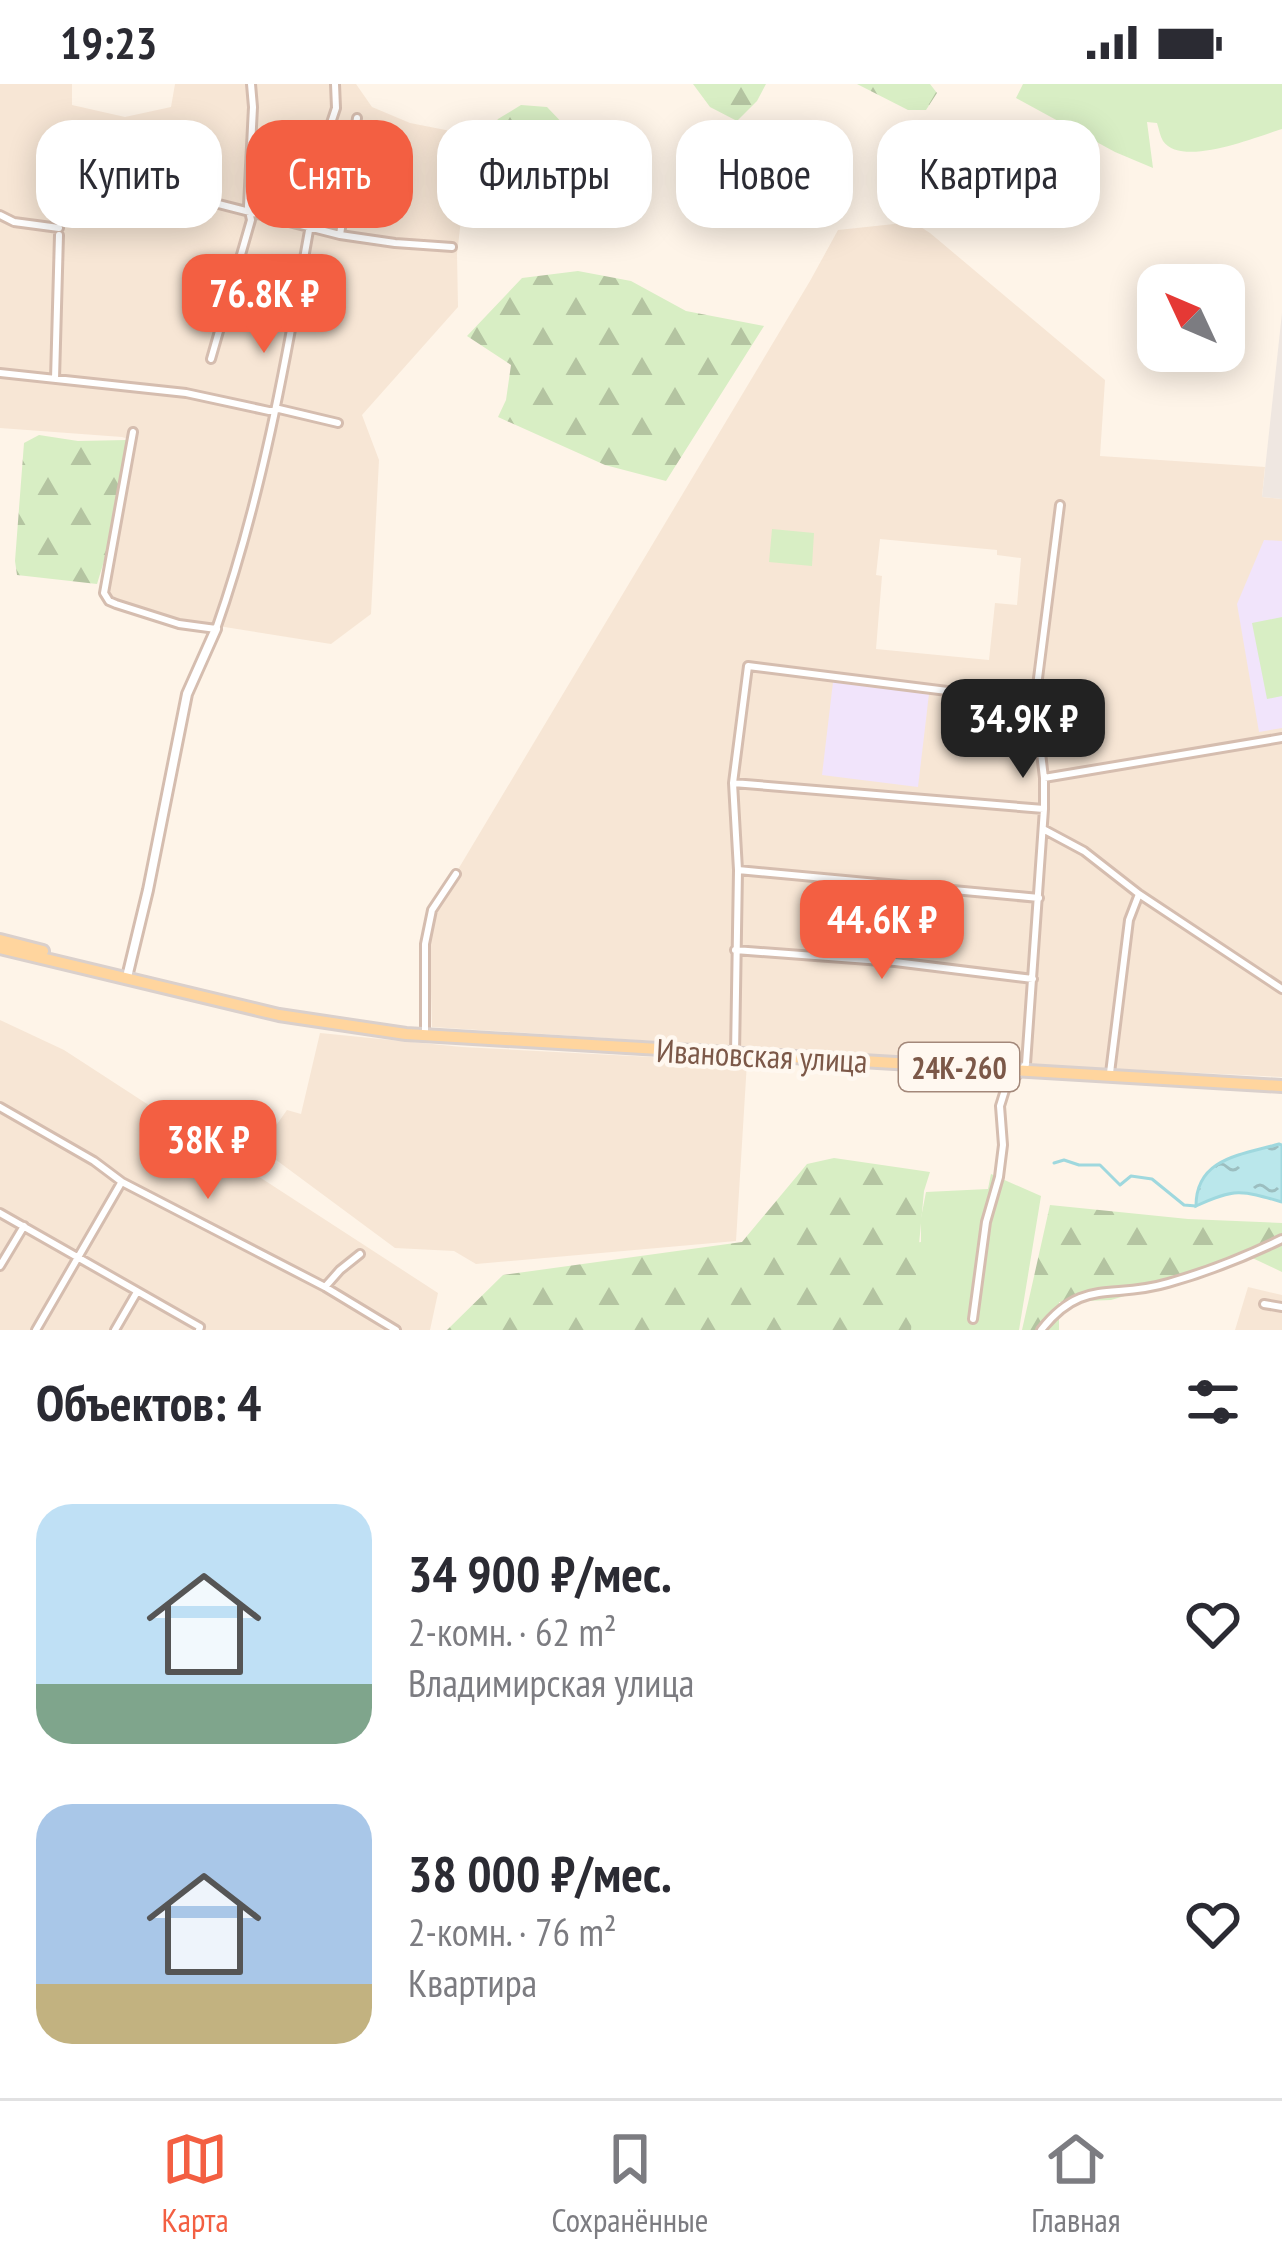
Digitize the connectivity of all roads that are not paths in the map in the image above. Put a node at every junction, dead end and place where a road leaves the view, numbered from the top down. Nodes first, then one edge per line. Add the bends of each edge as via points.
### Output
1 (251, 84) edge
2 (334, 84) edge
3 (357, 118) dead end
4 (252, 120) edge
5 (0, 215) edge
6 (249, 228) edge
7 (305, 228) edge
8 (309, 229) junction
9 (340, 235) junction
10 (452, 247) dead end
11 (212, 359) dead end
12 (0, 373) edge
13 (55, 379) junction
14 (274, 410) junction
15 (338, 423) dead end
16 (133, 432) dead end
17 (1060, 505) dead end
18 (217, 629) junction
19 (1035, 702) junction
20 (1282, 738) edge
21 (1044, 778) junction
22 (734, 783) junction
23 (1044, 809) junction
24 (1043, 829) junction
25 (737, 870) junction
26 (456, 874) dead end
27 (1139, 894) junction
28 (1039, 898) junction
29 (0, 944) edge
30 (735, 950) junction
31 (128, 974) junction
32 (1033, 980) junction
33 (1282, 989) edge
34 (425, 1033) junction
35 (457, 1036) junction
36 (735, 1054) junction
37 (1024, 1070) junction
38 (1109, 1076) junction
39 (1282, 1086) edge
40 (0, 1107) edge
41 (122, 1182) junction
42 (0, 1213) edge
43 (24, 1226) junction
44 (1282, 1239) edge
45 (359, 1254) dead end
46 (79, 1257) junction
47 (0, 1266) edge
48 (326, 1287) junction
49 (137, 1292) junction
50 (1264, 1304) dead end
51 (1282, 1307) edge
52 (974, 1319) dead end
53 (36, 1330) edge
54 (115, 1330) edge
55 (199, 1330) edge
56 (396, 1330) edge
57 (1041, 1330) edge

1 - 4 street
2 - 8 street via 337,107
3 - 9 street
5 - 13 street via 59,231
6 - 11 street
7 - 8 street
8 - 9 street
8 - 14 street
9 - 10 street
12 - 13 street
13 - 14 street
14 - 15 street
14 - 18 street
16 - 18 street via 104,593 116,604
17 - 19 street
18 - 31 street via 187,694
19 - 21 street
19 - 22 street via 748,667
20 - 21 street
21 - 23 street
22 - 23 street
22 - 25 street
23 - 24 street
24 - 27 street
24 - 28 street
25 - 28 street
25 - 30 street
26 - 34 street via 432,910 425,944
27 - 33 street
27 - 38 street
28 - 32 street
29 - 31 main road, Ивановская улица / 24К-260
30 - 32 street
30 - 36 street
31 - 34 main road, Ивановская улица / 24К-260 via 279,1012
31 - 35 main road, Ивановская улица / 24К-260 via 305,1020
32 - 37 street
34 - 35 main road, Ивановская улица / 24К-260
35 - 36 main road, Ивановская улица / 24К-260
36 - 37 main road, Ивановская улица / 24К-260
37 - 38 main road, Ивановская улица / 24К-260
37 - 52 street via 1000,1106 1003,1145
38 - 39 main road, Ивановская улица / 24К-260
40 - 41 street
41 - 46 street
41 - 48 street
42 - 43 street
43 - 46 street
43 - 47 street
44 - 57 street via 1161,1286 1080,1296
45 - 48 street
46 - 49 street
46 - 53 street
48 - 56 street
49 - 54 street
49 - 55 street
50 - 51 street

